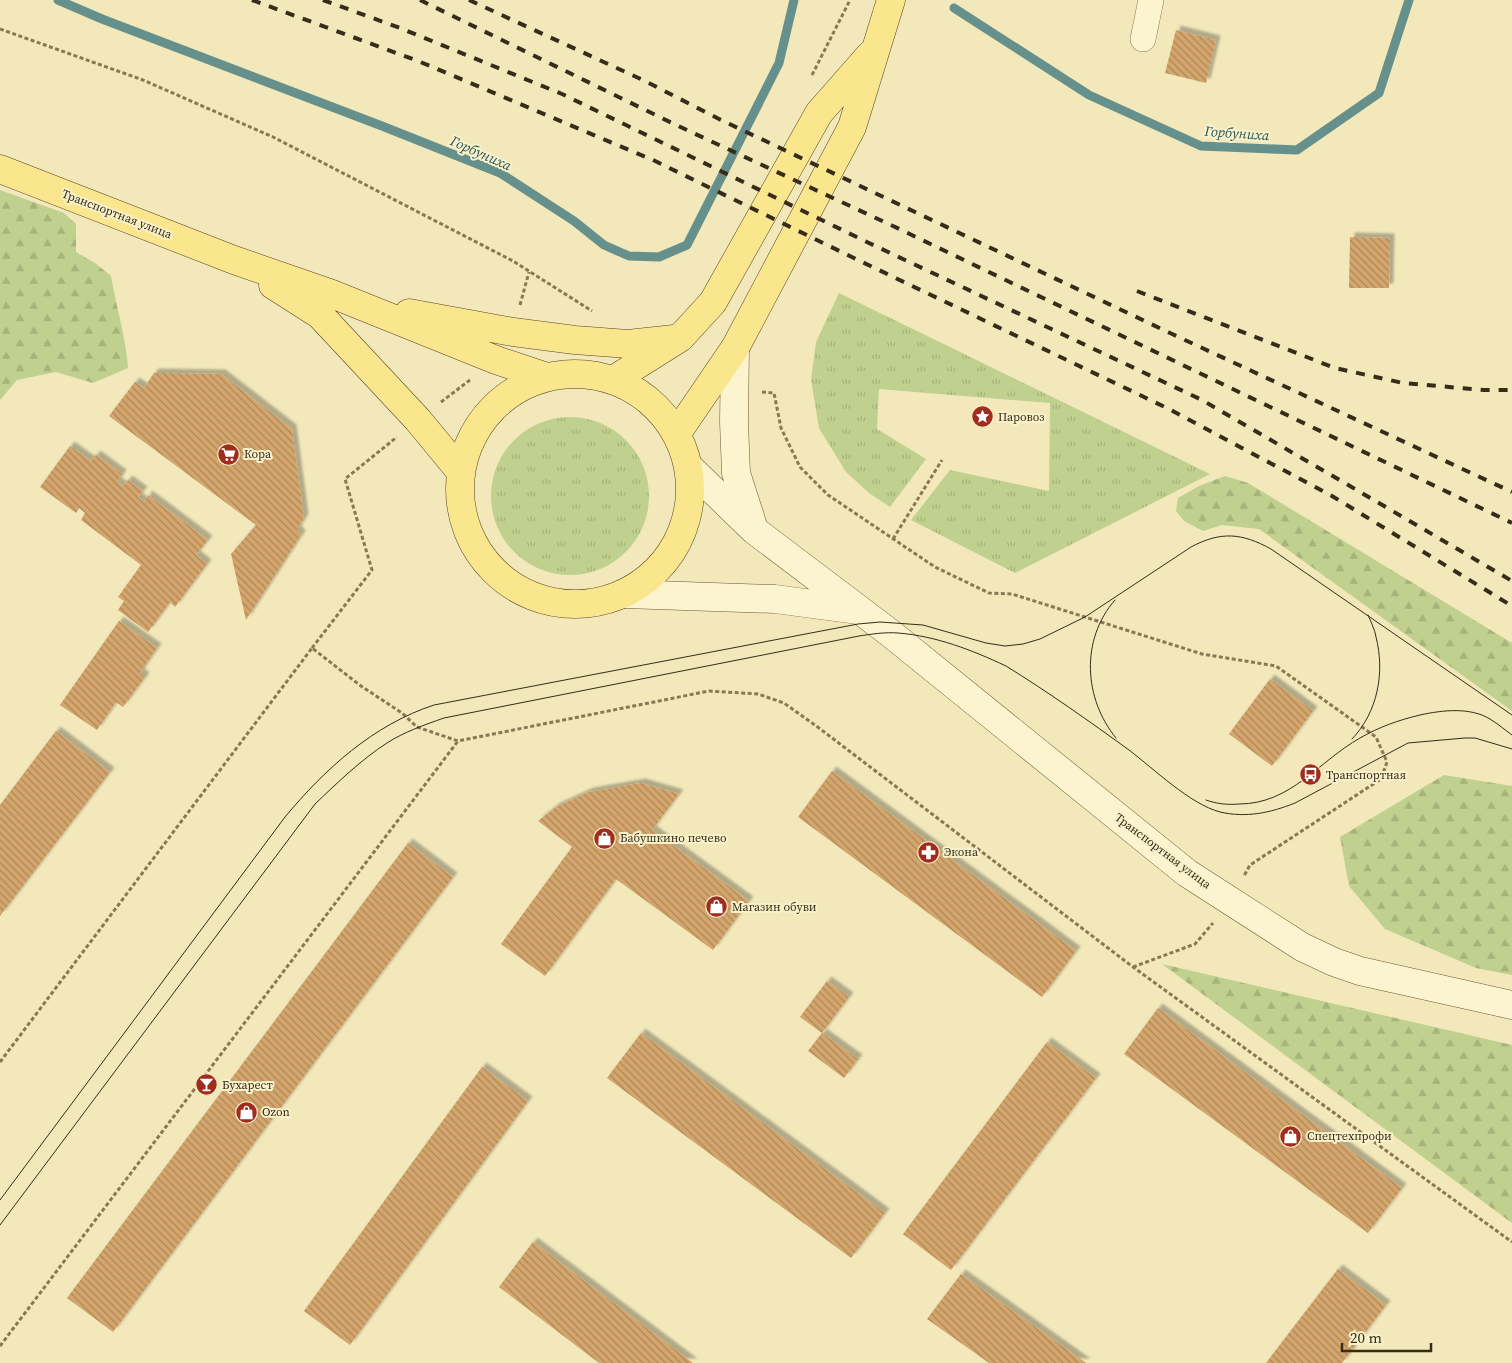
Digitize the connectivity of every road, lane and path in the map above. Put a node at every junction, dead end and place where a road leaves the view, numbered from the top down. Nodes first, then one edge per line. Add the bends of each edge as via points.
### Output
1 (891, 0) edge
2 (1151, 0) edge
3 (0, 29) edge
4 (1144, 39) dead end
5 (876, 48) junction
6 (0, 169) edge
7 (234, 260) junction
8 (332, 294) junction
9 (592, 311) dead end
10 (680, 338) junction
11 (735, 348) junction
12 (547, 377) junction
13 (613, 380) junction
14 (734, 389) junction
15 (676, 433) junction
16 (942, 460) dead end
17 (689, 467) junction
18 (460, 472) junction
19 (754, 530) junction
20 (893, 539) junction
21 (625, 594) junction
22 (859, 610) junction
23 (458, 741) junction
24 (1231, 901) junction
25 (1133, 967) junction
26 (1512, 1006) edge
27 (0, 1062) edge
28 (1512, 1242) edge
29 (0, 1346) edge

1 - 5 main road
2 - 4 street
3 - 9 path via 143,80 273,137 513,261
5 - 10 main road via 819,113 714,302
5 - 11 main road via 852,126
6 - 7 main road, Транспортная улица
7 - 8 main road
7 - 18 main road via 320,315 418,420
8 - 10 main road via 416,314 574,340 628,344
8 - 12 main road via 496,360
10 - 13 main road
11 - 14 main road
11 - 15 main road
12 - 13 main road via 580,374
12 - 18 main road via 516,390 489,411 470,439
13 - 15 main road via 638,392 660,410
14 - 19 main road via 736,473
14 - 20 path via 774,393 782,428 800,467 828,495
15 - 17 main road
16 - 20 path
17 - 19 main road, Транспортная улица
17 - 21 main road via 690,505 679,541 656,572
18 - 21 main road via 459,498 467,532 485,563 511,586 544,601 572,605 599,602
19 - 22 main road, Транспортная улица
20 - 24 path via 935,567 989,593 1012,594 1202,654 1276,666 1376,737 1387,762 1380,779 1250,865
21 - 22 main road via 775,598
22 - 24 main road, Транспортная улица via 1187,873
23 - 25 path via 709,691 758,694 784,704 819,728
23 - 27 path via 417,727 312,648
23 - 29 path
24 - 25 path via 1195,944
24 - 26 main road, Транспортная улица via 1302,947 1334,962
25 - 28 path

